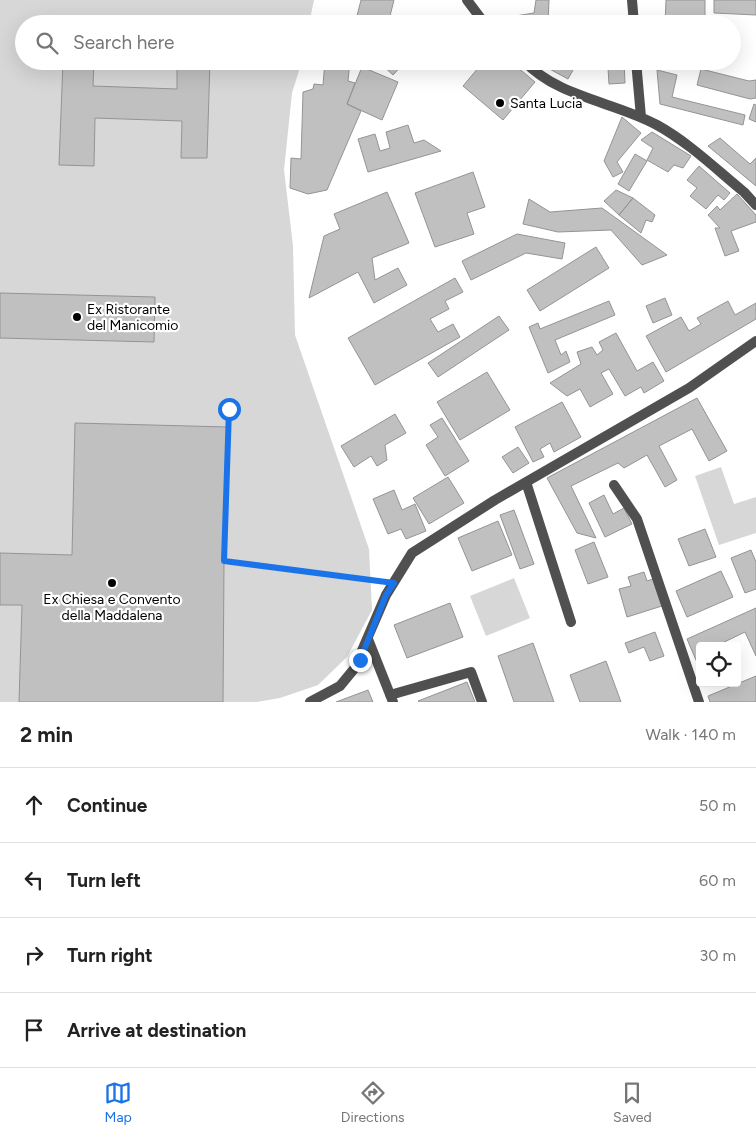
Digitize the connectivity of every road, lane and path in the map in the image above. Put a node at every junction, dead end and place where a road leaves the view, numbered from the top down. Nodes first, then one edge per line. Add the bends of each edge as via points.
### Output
1 (468, 0) edge
2 (632, 0) edge
3 (479, 15) edge
4 (633, 15) edge
5 (534, 70) edge
6 (637, 70) edge
7 (641, 117) junction
8 (756, 205) edge
9 (756, 341) edge
10 (229, 409) dead end
11 (526, 482) junction
12 (614, 485) dead end
13 (394, 583) junction
14 (571, 622) dead end
15 (368, 639) junction
16 (391, 698) edge
17 (310, 702) edge
18 (482, 702) edge
19 (700, 702) edge

1 - 3 street
2 - 4 street
5 - 7 street via 543,79
6 - 7 street
7 - 8 street via 691,149
9 - 11 street via 688,388
10 - 13 path via 224,561
11 - 13 street via 412,553
11 - 14 street
12 - 19 street via 636,519
13 - 15 street
15 - 16 street
15 - 17 street via 354,670 340,686
16 - 18 street via 471,672

